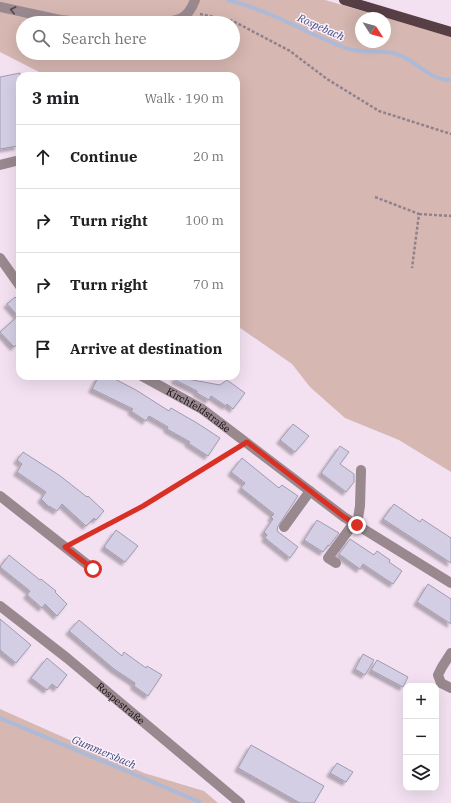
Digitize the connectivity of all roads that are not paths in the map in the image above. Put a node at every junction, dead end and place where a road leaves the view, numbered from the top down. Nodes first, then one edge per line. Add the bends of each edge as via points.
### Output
1 (344, 0) edge
2 (194, 1) edge
3 (0, 7) edge
4 (42, 16) edge
5 (184, 16) edge
6 (451, 32) edge
7 (16, 161) edge
8 (0, 165) edge
9 (0, 258) edge
10 (16, 280) edge
11 (149, 380) edge
12 (361, 470) dead end
13 (310, 491) junction
14 (0, 496) edge
15 (356, 524) junction
16 (284, 527) dead end
17 (336, 563) dead end
18 (93, 569) dead end
19 (451, 584) edge
20 (0, 606) edge
21 (451, 653) edge
22 (451, 688) edge
23 (240, 803) edge

1 - 6 main road
2 - 5 street
4 -> 3 street
7 - 8 street
9 - 10 street
11 - 13 street, Kirchfeldstraße via 202,409
12 - 15 street
13 - 15 street, Kirchfeldstraße
13 - 16 street
14 - 18 street
15 - 17 street via 328,558
15 - 19 street, Kirchfeldstraße
20 - 23 street, Rospestraße via 67,658
21 - 22 street via 438,675 441,683

